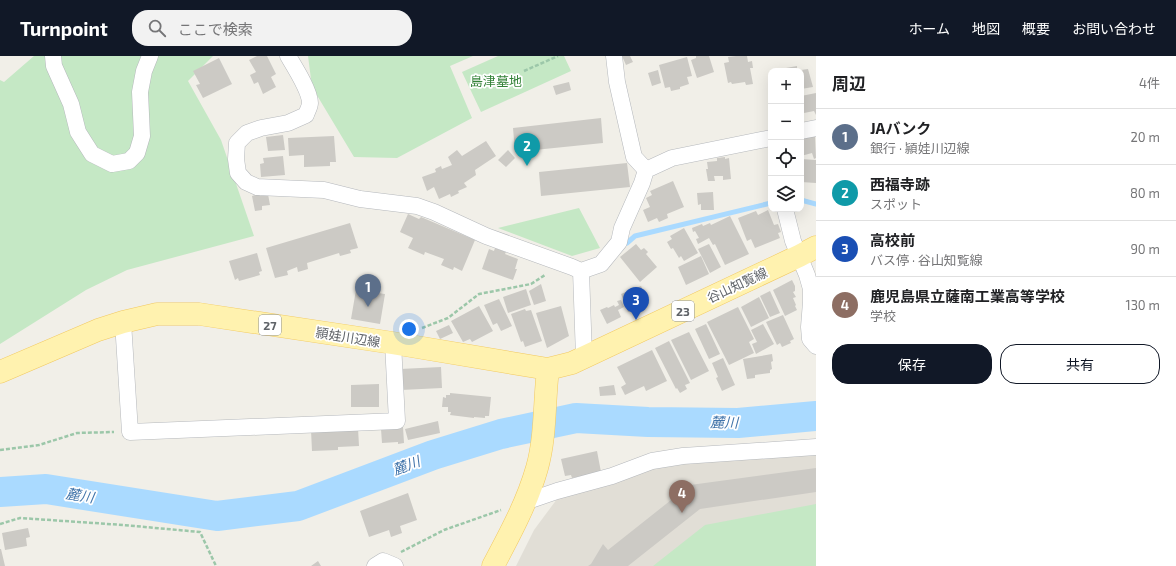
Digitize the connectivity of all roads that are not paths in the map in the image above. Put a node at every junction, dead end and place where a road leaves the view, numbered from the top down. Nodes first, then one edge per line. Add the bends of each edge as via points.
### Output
1 (53, 56) edge
2 (150, 56) edge
3 (288, 56) edge
4 (614, 56) edge
5 (816, 128) edge
6 (804, 130) edge
7 (768, 139) edge
8 (646, 170) junction
9 (787, 212) edge
10 (807, 252) edge
11 (577, 269) junction
12 (123, 322) junction
13 (393, 343) junction
14 (816, 346) edge
15 (584, 357) junction
16 (548, 370) junction
17 (0, 372) edge
18 (816, 447) edge
19 (526, 502) junction
20 (493, 566) edge

1 - 2 street via 54,66 71,104 78,132 92,154 112,164 130,161 137,153 142,136 140,92
3 - 11 street via 307,91 310,102 306,115 288,123 247,133 238,143 238,173 246,182 257,187 324,190 360,199 418,206 486,236
4 - 8 street via 616,82 634,157
5 - 6 street
7 - 8 street via 672,158
8 - 11 street via 622,228 619,242 601,264
9 - 10 street
10 - 14 street via 804,268 811,290 808,327 810,339
10 - 15 main road, 谷山知覧線 / 23
11 - 15 street
12 - 13 main road, 頴娃川辺線 / 27 via 157,314 199,314
12 - 13 street via 130,432 397,421
12 - 17 main road, 頴娃川辺線 / 27 via 98,330
13 - 16 main road, 頴娃川辺線 / 27
15 - 16 main road, 谷山知覧線 / 23
16 - 19 main road via 543,433 537,467
18 - 19 street via 683,456 652,461
19 - 20 main road

